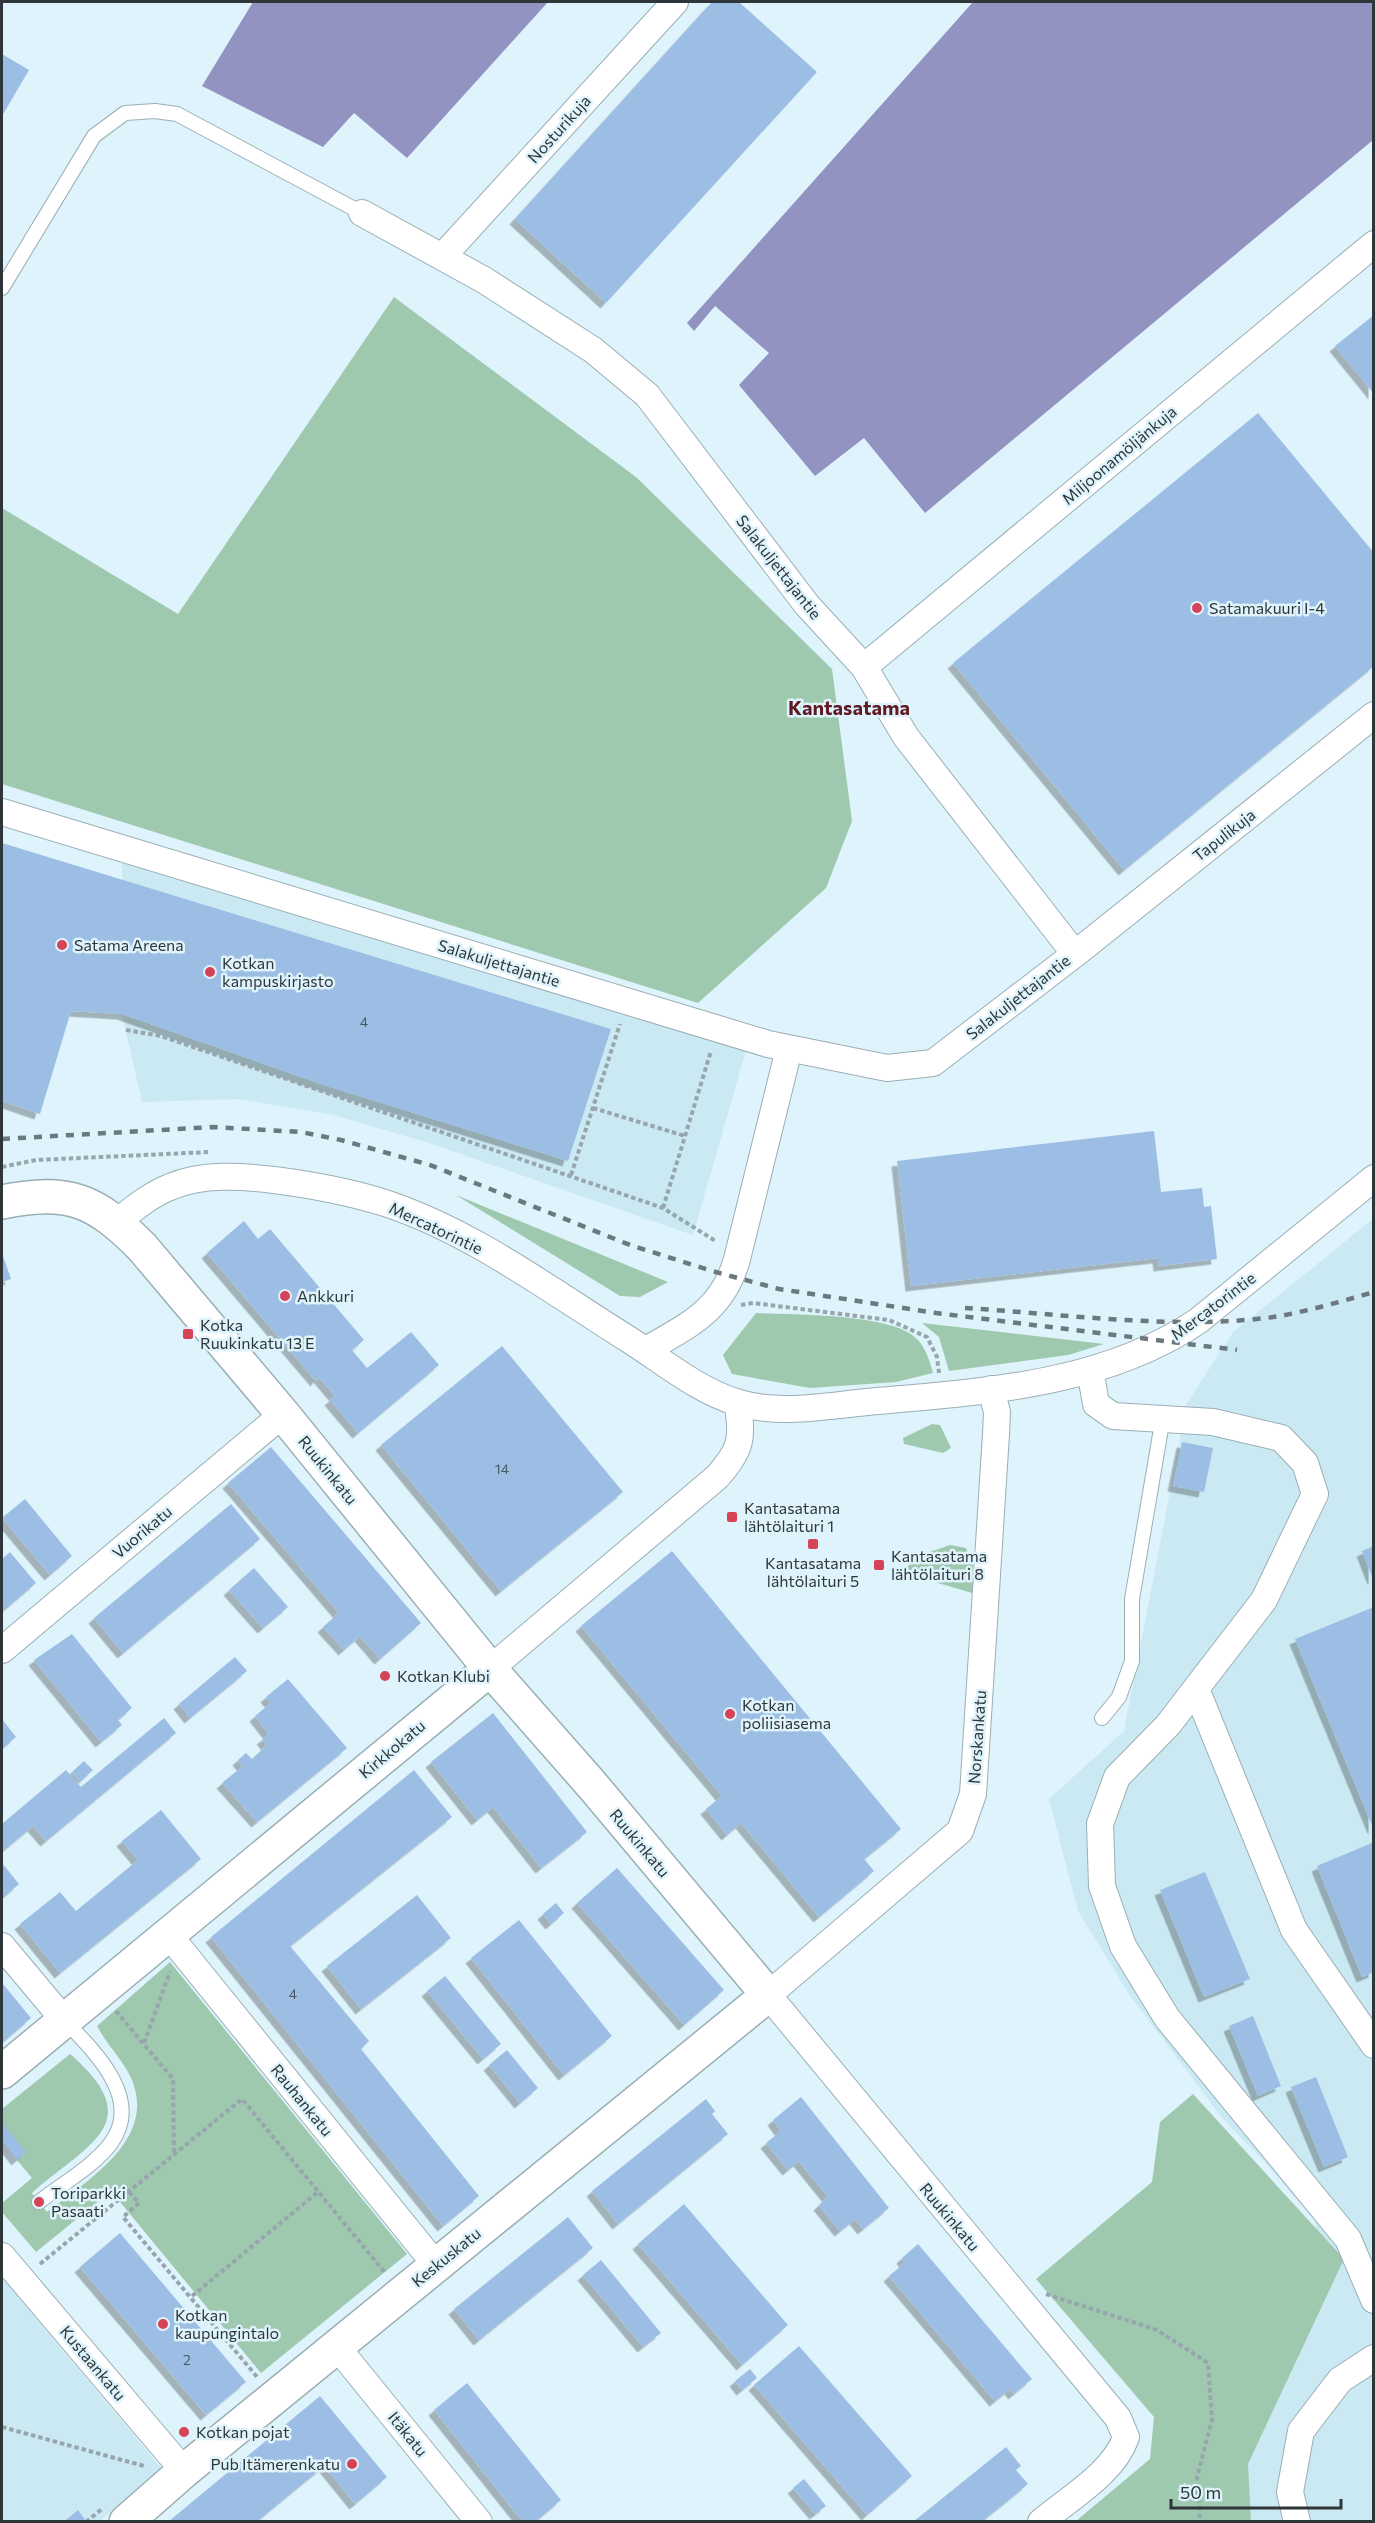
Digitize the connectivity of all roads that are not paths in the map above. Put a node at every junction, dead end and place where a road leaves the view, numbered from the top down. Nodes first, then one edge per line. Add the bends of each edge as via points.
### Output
1 (675, 2) edge
2 (362, 213) joint
3 (1374, 244) edge
4 (442, 257) junction
5 (2, 288) edge
6 (864, 667) junction
7 (1374, 715) edge
8 (2, 812) edge
9 (1075, 954) junction
10 (789, 1049) junction
11 (1374, 1178) edge
12 (2, 1202) edge
13 (117, 1222) junction
14 (646, 1350) junction
15 (1090, 1370) junction
16 (991, 1389) junction
17 (737, 1402) junction
18 (283, 1414) junction
19 (1163, 1418) junction
20 (2, 1650) edge
21 (490, 1669) junction
22 (1196, 1689) junction
23 (1102, 1718) dead end
24 (173, 1941) junction
25 (2, 1946) edge
26 (768, 1995) junction
27 (64, 2020) junction
28 (1374, 2045) edge
29 (2, 2072) edge
30 (39, 2202) dead end
31 (2, 2256) edge
32 (436, 2265) junction
33 (1374, 2300) edge
34 (337, 2347) junction
35 (1374, 2358) edge
36 (184, 2471) junction
37 (126, 2522) edge
38 (479, 2522) edge
39 (1041, 2522) edge
40 (1298, 2522) edge

1 - 4 street, Nosturikuja
2 - 4 street, Salakuljettajantie
2 - 5 lane via 177,114 125,113 94,136
3 - 6 street, Miljoonamöljänkuja
4 - 6 street, Salakuljettajantie via 593,350 646,394 807,605
6 - 9 street, Salakuljettajantie via 906,737
7 - 9 street, Tapulikuja
8 - 10 street, Salakuljettajantie
9 - 10 street, Salakuljettajantie via 933,1063 887,1068
10 - 14 street via 734,1268 724,1293 710,1309
11 - 15 street, Mercatorintie via 1168,1341
12 - 13 main road, Ruukinkatu via 61,1196 84,1203
13 - 14 street, Mercatorintie via 169,1187 193,1180 257,1178 328,1187 390,1204 434,1223 495,1256
13 - 18 main road, Ruukinkatu
14 - 17 street, Mercatorintie via 696,1384
15 - 16 street, Mercatorintie
15 - 19 street via 1096,1404 1113,1416
16 - 17 street, Mercatorintie via 800,1408 763,1408
16 - 26 street, Norskankatu via 997,1412 973,1794 960,1831
17 - 21 street, Kirkkokatu via 741,1423 735,1458
18 - 20 street, Vuorikatu
18 - 21 main road, Ruukinkatu
19 - 22 street via 1213,1422 1281,1438 1305,1463 1316,1494 1264,1600
19 - 23 lane via 1132,1599 1132,1661 1119,1697
21 - 24 main road, Kirkkokatu
21 - 26 main road, Ruukinkatu
22 - 28 street via 1294,1930
22 - 33 street via 1117,1778 1100,1824 1102,1886 1123,1946 1167,2018 1348,2239
24 - 27 main road, Kirkkokatu
24 - 32 street, Rauhankatu
25 - 27 street
26 - 32 main road, Keskuskatu
26 - 39 street, Ruukinkatu via 1118,2418 1126,2437 1121,2451 1102,2472
27 - 29 main road, Kirkkokatu
27 - 30 lane via 114,2078 122,2111 118,2130 100,2155
31 - 36 street, Kustaankatu
32 - 34 main road, Keskuskatu
34 - 36 main road, Keskuskatu
34 - 38 street, Itäkatu
35 - 40 street via 1340,2380 1301,2431 1290,2492
36 - 37 main road, Keskuskatu

